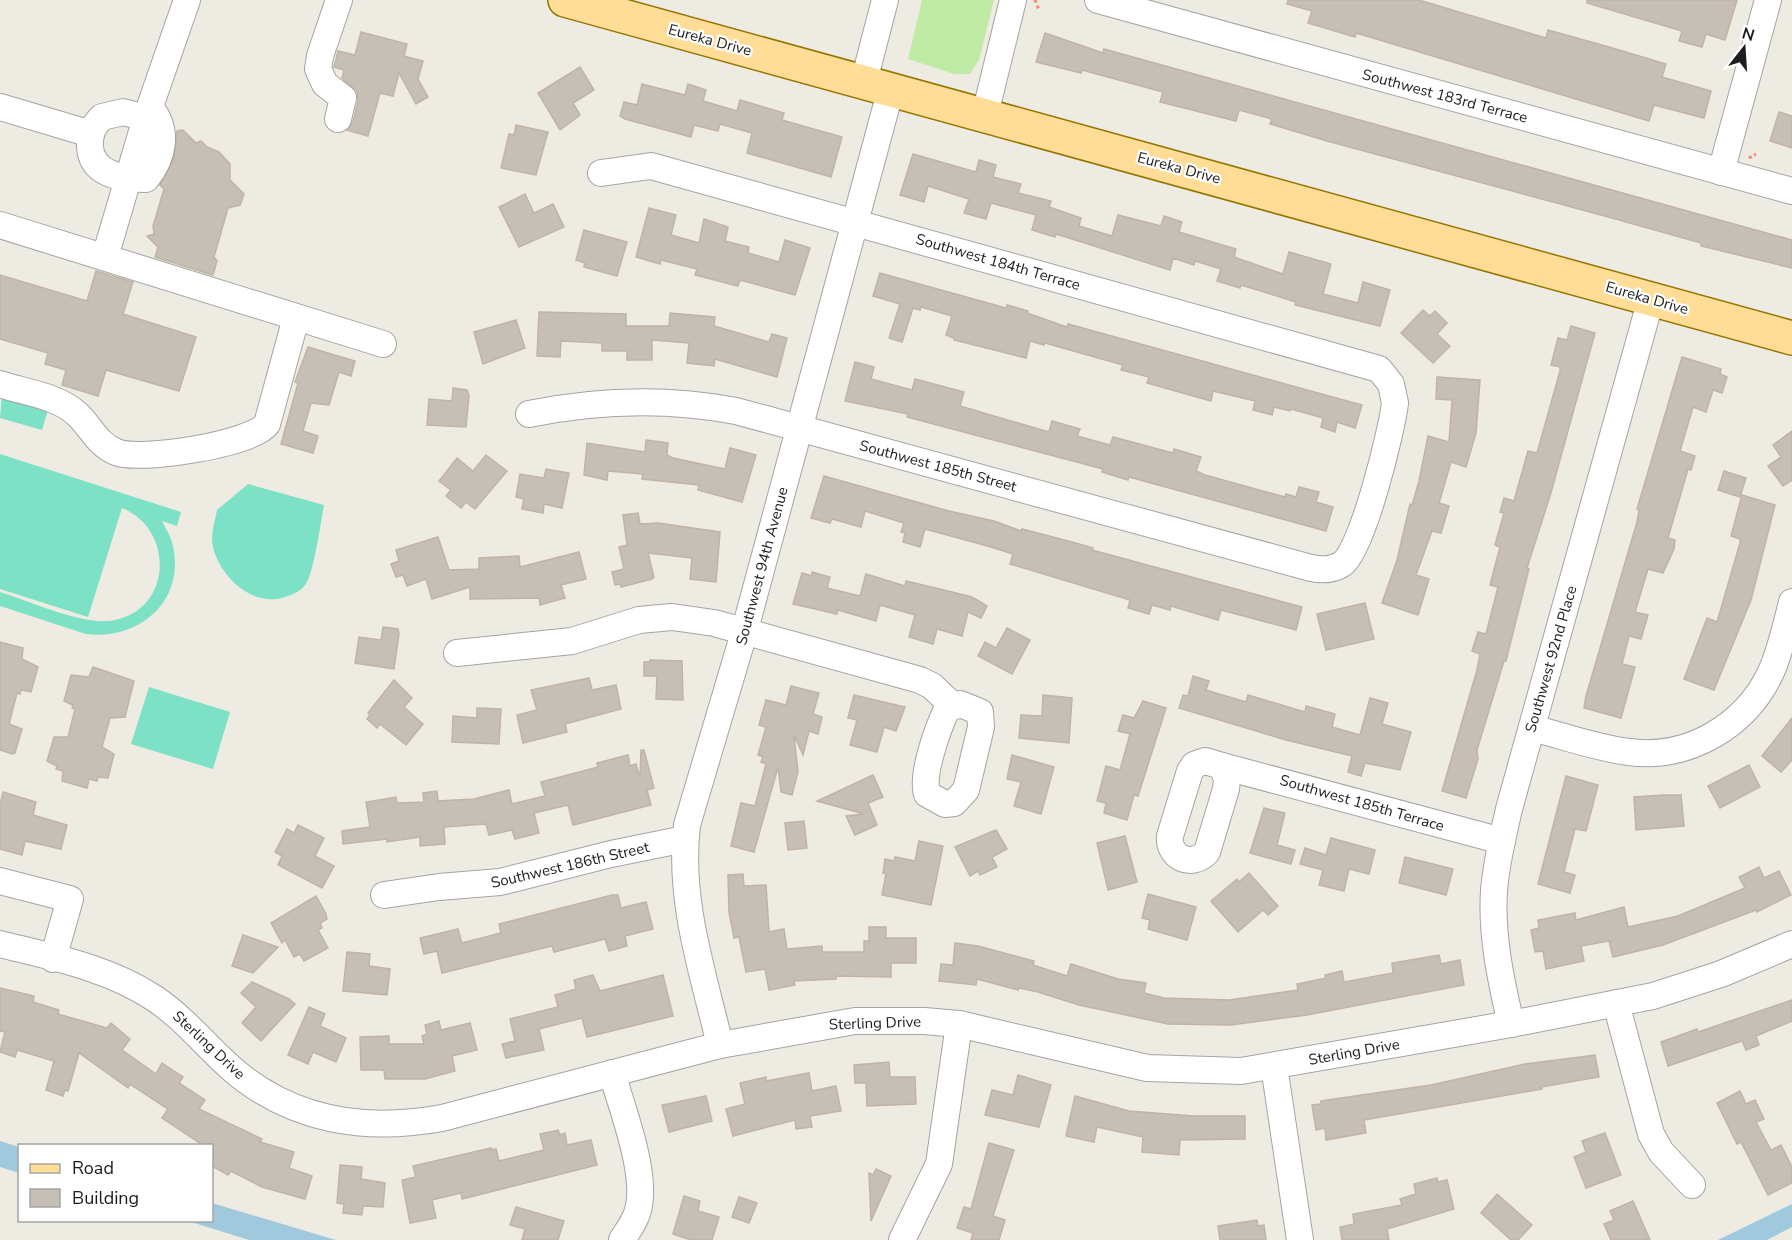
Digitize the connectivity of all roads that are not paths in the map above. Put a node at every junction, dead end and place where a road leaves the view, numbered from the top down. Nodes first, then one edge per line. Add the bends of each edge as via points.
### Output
1 (187, 0) edge
2 (339, 0) edge
3 (885, 0) edge
4 (1013, 0) edge
5 (1098, 0) edge
6 (1768, 0) edge
7 (574, 1) edge
8 (877, 85) junction
9 (0, 107) edge
10 (148, 113) junction
11 (985, 114) junction
12 (338, 119) dead end
13 (90, 134) junction
14 (1721, 172) junction
15 (601, 173) dead end
16 (129, 179) junction
17 (1792, 191) edge
18 (856, 223) junction
19 (0, 225) edge
20 (105, 257) junction
21 (1651, 299) junction
22 (296, 318) junction
23 (1792, 338) edge
24 (383, 344) dead end
25 (0, 384) edge
26 (529, 414) dead end
27 (800, 428) junction
28 (1342, 565) joint
29 (1792, 602) edge
30 (744, 633) junction
31 (457, 653) dead end
32 (952, 705) dead end
33 (1532, 728) junction
34 (1222, 766) dead end
35 (685, 839) junction
36 (1502, 842) junction
37 (0, 881) edge
38 (384, 896) dead end
39 (0, 944) edge
40 (1792, 944) edge
41 (53, 959) junction
42 (1616, 1003) junction
43 (959, 1024) junction
44 (1511, 1024) junction
45 (720, 1045) junction
46 (1274, 1066) junction
47 (612, 1073) junction
48 (1692, 1185) dead end
49 (622, 1240) edge
50 (902, 1240) edge
51 (1300, 1240) edge

1 - 10 street
2 - 12 street via 318,62 325,84 343,98
3 - 8 street, Southwest 94th Avenue
4 - 11 street
5 - 14 street, Southwest 183rd Terrace
6 - 14 street
7 - 8 main road, Eureka Drive
8 - 11 main road, Eureka Drive
8 - 18 street, Southwest 94th Avenue
9 - 13 street
10 - 13 street via 112,113 102,117
10 - 16 street
11 - 21 main road, Eureka Drive
13 - 16 street via 94,163
14 - 17 street, Southwest 183rd Terrace
15 - 18 street, Southwest 184th Terrace via 651,166
16 - 20 street
18 - 27 street, Southwest 94th Avenue
18 - 28 street, Southwest 184th Terrace via 1379,369 1395,396 1392,421 1359,540
19 - 20 street
20 - 22 street
21 - 23 main road, Eureka Drive
21 - 33 street, Southwest 92nd Place
22 - 24 street
22 - 25 street via 267,424 246,437 154,455 122,454 99,441 77,414 60,402
26 - 27 street, Southwest 185th Street via 578,404 673,402 736,411
27 - 28 street, Southwest 185th Street via 1311,568 1323,570
27 - 30 street, Southwest 94th Avenue
29 - 33 street via 1771,671 1750,705 1711,737 1690,746 1649,753 1613,749
30 - 31 street via 691,619 656,618 572,641
30 - 32 street via 920,680
30 - 35 street, Southwest 94th Avenue
33 - 36 street, Southwest 92nd Place
34 - 36 street, Southwest 185th Terrace
35 - 38 street, Southwest 186th Street via 500,882
35 - 45 street, Southwest 94th Avenue via 686,902
36 - 44 street, Southwest 92nd Place via 1493,910
37 - 41 street via 70,899
39 - 41 street, Sterling Drive
40 - 42 street, Sterling Drive via 1689,986
41 - 47 street, Sterling Drive via 91,969 139,989 171,1010 249,1082 297,1109 332,1120 413,1123
42 - 44 street, Sterling Drive
42 - 48 street via 1651,1134 1661,1152
43 - 45 street, Sterling Drive via 855,1021
43 - 46 street, Sterling Drive via 1147,1068 1212,1071
43 - 50 street via 939,1164
44 - 46 street, Sterling Drive
45 - 47 street, Sterling Drive
46 - 51 street
47 - 49 street via 634,1152 640,1195 637,1214

